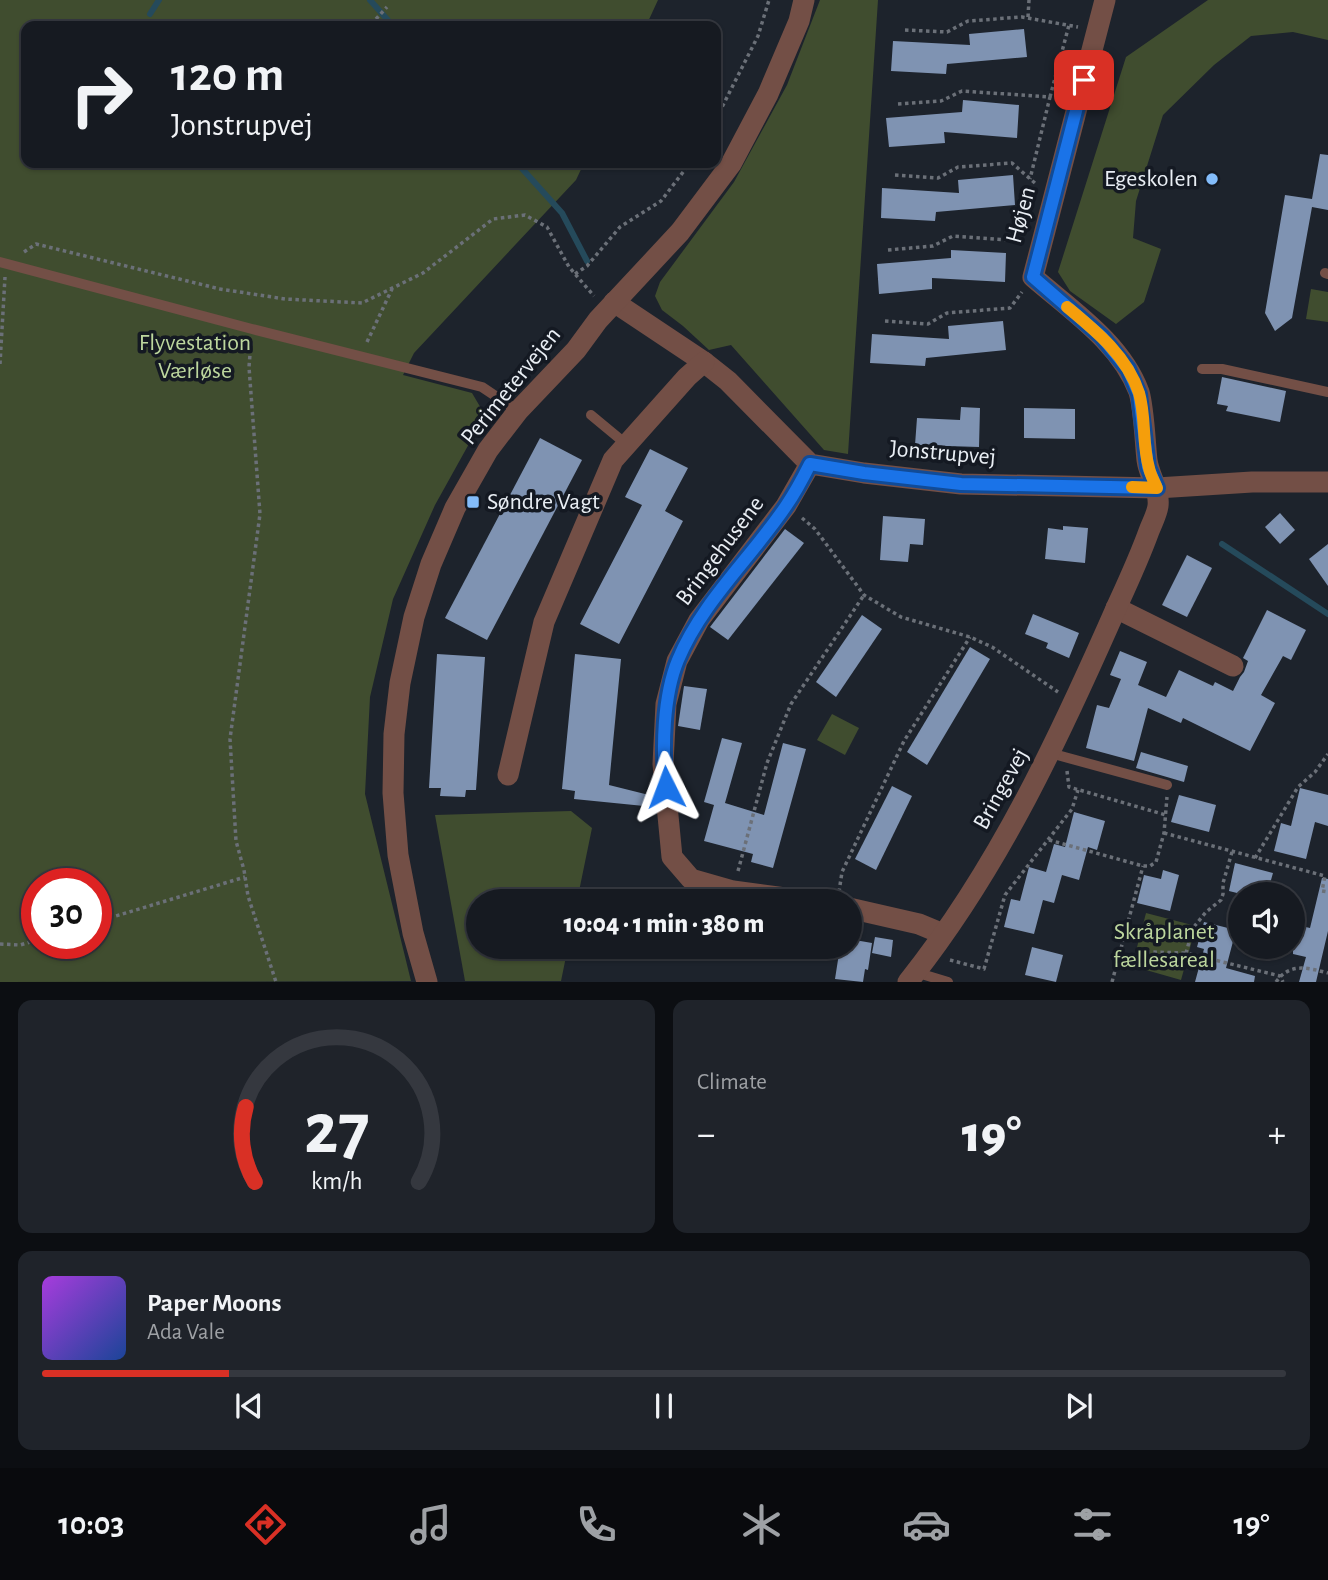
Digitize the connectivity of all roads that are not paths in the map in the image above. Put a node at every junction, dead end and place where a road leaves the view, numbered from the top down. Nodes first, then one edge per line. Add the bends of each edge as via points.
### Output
1 (804, 0) edge
2 (1105, 0) edge
3 (3, 263) edge
4 (605, 300) junction
5 (704, 362) junction
6 (1202, 369) dead end
7 (1328, 391) edge
8 (518, 411) junction
9 (591, 415) dead end
10 (626, 444) junction
11 (810, 464) junction
12 (1328, 482) edge
13 (1157, 488) junction
14 (1116, 608) junction
15 (1233, 666) dead end
16 (1060, 756) junction
17 (508, 775) dead end
18 (1167, 785) road end
19 (726, 889) edge
20 (862, 911) edge
21 (943, 934) junction
22 (912, 977) edge
23 (427, 982) edge
24 (948, 982) edge

1 - 4 street, Perimetervejen via 768,94 731,164 681,232
2 - 13 street, Højen via 1033,277 1102,337 1128,369 1139,394 1148,467
3 - 8 lane via 482,387
4 - 5 street
4 - 8 street, Perimetervejen via 557,371
5 - 10 street
5 - 11 street
6 - 7 lane
8 - 23 street, Perimetervejen via 488,450 430,564 400,683 393,793 398,855 412,933
9 - 10 lane
10 - 17 street via 613,460 544,622
11 - 13 street, Jonstrupvej via 961,484
11 - 19 street, Bringehusene via 786,506 699,620 677,661 666,704 663,764 672,857 691,879
12 - 13 street, Jonstrupvej
13 - 14 street, Bringevej via 1158,507
14 - 15 street
14 - 16 street, Bringevej via 1074,703
16 - 18 lane
16 - 21 street, Bringevej
20 - 21 street
21 - 22 street, Bringevej
22 - 24 lane

